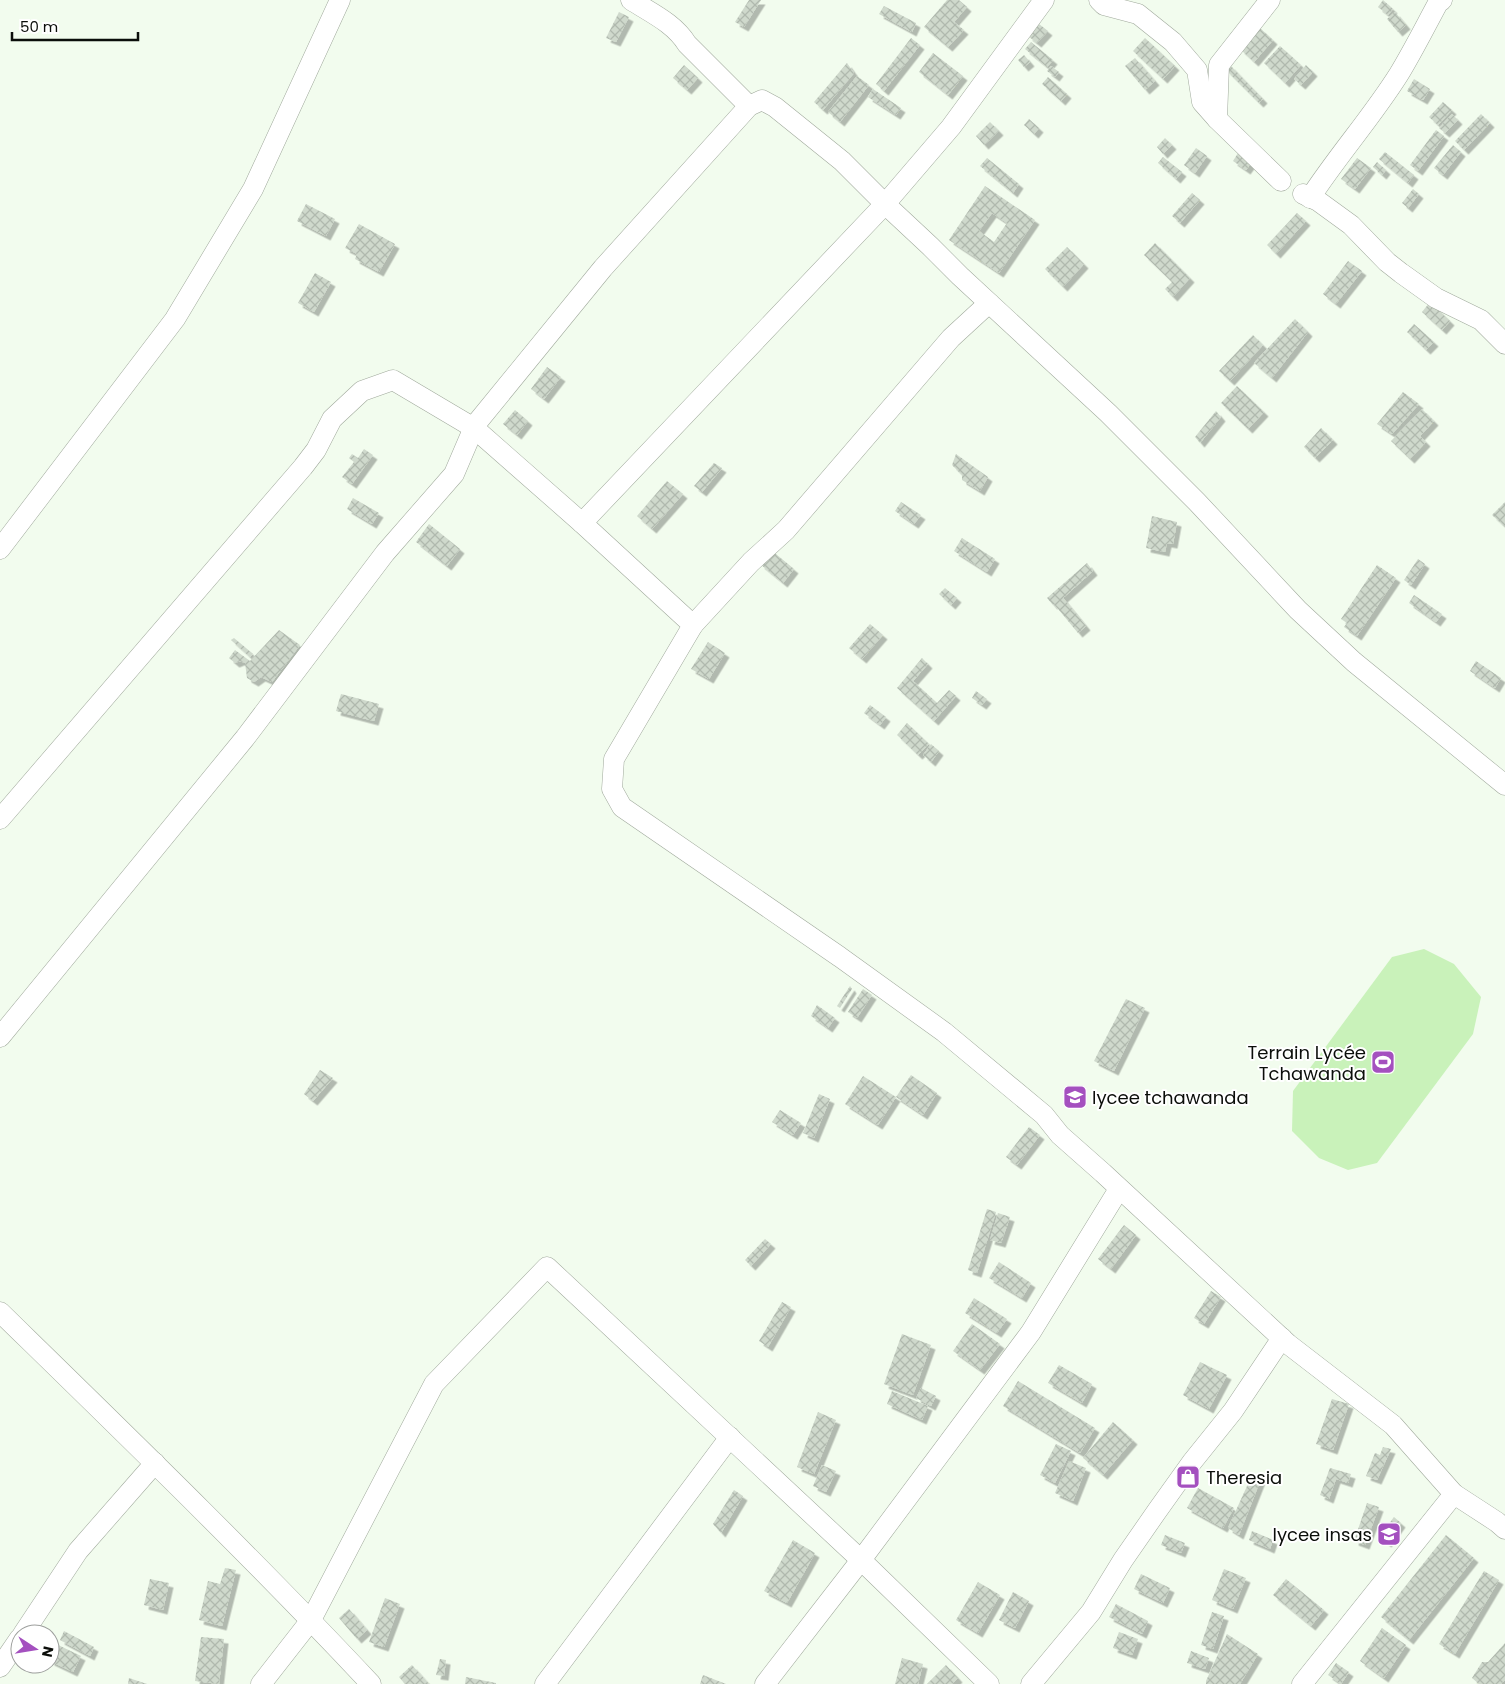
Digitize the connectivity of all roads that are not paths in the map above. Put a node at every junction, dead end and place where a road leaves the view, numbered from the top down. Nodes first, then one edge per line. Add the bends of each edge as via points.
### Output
1 (340, 0) edge
2 (631, 0) edge
3 (1044, 0) edge
4 (1099, 0) edge
5 (1270, 0) edge
6 (1442, 0) edge
7 (748, 106) junction
8 (1217, 119) junction
9 (1281, 181) dead end
10 (884, 204) junction
11 (989, 303) junction
12 (1505, 344) edge
13 (474, 428) junction
14 (582, 523) junction
15 (0, 549) edge
16 (693, 625) junction
17 (1505, 785) edge
18 (0, 818) edge
19 (0, 1037) edge
20 (1119, 1189) junction
21 (0, 1312) edge
22 (1282, 1338) junction
23 (730, 1437) junction
24 (155, 1463) junction
25 (1454, 1494) junction
26 (1505, 1529) edge
27 (861, 1560) junction
28 (311, 1620) junction
29 (30, 1624) edge
30 (10, 1652) edge
31 (0, 1667) edge
32 (260, 1684) edge
33 (371, 1684) edge
34 (545, 1684) edge
35 (765, 1684) edge
36 (989, 1684) edge
37 (1031, 1684) edge
38 (1302, 1684) edge

1 - 15 street via 254,189 175,319
2 - 7 street via 673,27
3 - 10 street via 951,127
4 - 8 street via 1104,5 1138,14 1173,42 1197,70 1202,102
5 - 8 street via 1219,65
6 - 12 street via 1366,122 1307,196 1351,225 1401,273 1436,298 1480,320
7 - 10 street via 762,100 776,107 842,161
7 - 13 street via 603,268
8 - 9 street
10 - 11 street
10 - 14 street
11 - 16 street via 952,338 786,530 751,562
11 - 17 street via 1108,413 1298,610 1354,662
13 - 14 street
13 - 18 street via 393,380 362,391 332,419 316,450 302,467
13 - 19 street via 454,474 385,553 246,738
14 - 16 street
16 - 20 street via 614,759 612,789 622,807 944,1032 1044,1115 1060,1136
20 - 22 street
20 - 27 street via 1031,1332
21 - 24 street
22 - 25 street via 1393,1425
22 - 37 street via 1233,1410 1157,1510 1091,1612
23 - 27 street
23 - 28 street via 547,1267 434,1384
23 - 34 street
24 - 28 street
24 - 29 street via 78,1551
25 - 26 street
25 - 38 street
27 - 35 street
27 - 36 street
28 - 32 street
28 - 33 street
30 - 31 street

